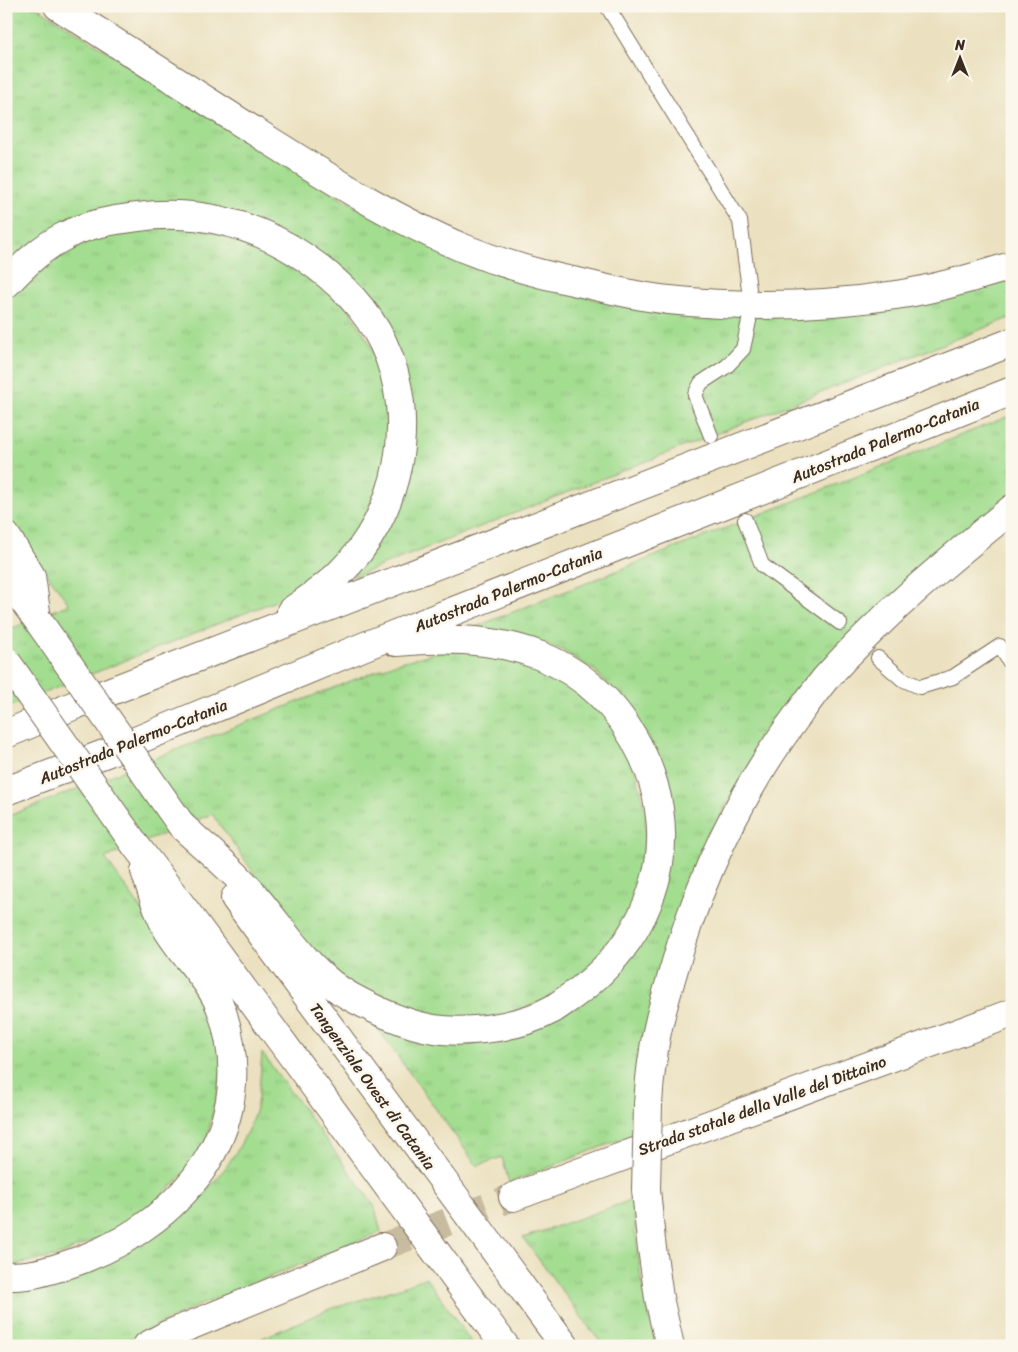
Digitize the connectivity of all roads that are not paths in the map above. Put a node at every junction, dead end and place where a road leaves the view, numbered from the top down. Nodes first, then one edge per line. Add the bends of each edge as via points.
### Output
1 (58, 6) edge
2 (607, 6) edge
3 (1012, 266) edge
4 (6, 284) edge
5 (749, 288) dead end
6 (749, 321) dead end
7 (1012, 342) edge
8 (1012, 390) edge
9 (711, 436) dead end
10 (1012, 509) edge
11 (745, 520) dead end
12 (6, 536) edge
13 (6, 576) edge
14 (37, 619) junction
15 (840, 623) dead end
16 (256, 635) junction
17 (364, 646) junction
18 (878, 658) dead end
19 (6, 661) edge
20 (1012, 666) edge
21 (6, 734) edge
22 (11, 791) edge
23 (182, 826) junction
24 (136, 846) junction
25 (1012, 1013) edge
26 (513, 1196) tunnel mouth
27 (382, 1247) tunnel mouth
28 (6, 1276) edge
29 (147, 1346) edge
30 (505, 1346) edge
31 (565, 1346) edge
32 (670, 1346) edge

1 - 3 main road via 354,192 417,227 526,271 668,300 779,305 897,295
2 - 5 lane via 740,221
4 - 16 main road via 30,259 65,236 107,221 157,214 200,216 239,225 285,245 322,270 348,294 372,326 395,376 401,409 398,468 388,500 365,543 340,574
6 - 9 lane via 742,349 727,366 701,383 695,395
7 - 16 main road
8 - 17 main road, Autostrada Palermo-Catania
10 - 32 main road, bridge via 874,627 824,680 769,755 736,811 710,866 682,938 664,1001 648,1106 646,1189 659,1298
11 - 15 lane via 762,565
12 - 14 main road via 31,576
13 - 14 main road
14 - 23 main road, bridge
16 - 21 main road
17 - 22 main road, Autostrada Palermo-Catania
17 - 23 main road via 425,639 471,640 514,646 557,662 587,683 617,712 636,740 653,777 662,835 659,864 645,912 600,974 551,1011 510,1025 470,1030 434,1029 403,1022 348,996 321,977 252,892
18 - 20 lane via 902,679 920,687 953,677 1000,646
19 - 24 main road, bridge
23 - 31 main road, Tangenziale Ovest di Catania
24 - 28 main road via 165,925 221,1008 233,1068 231,1098 223,1128 212,1154 194,1182 135,1234 65,1266 33,1274
24 - 30 main road
25 - 26 main road, Strada statale della Valle del Dittaino
27 - 29 main road

